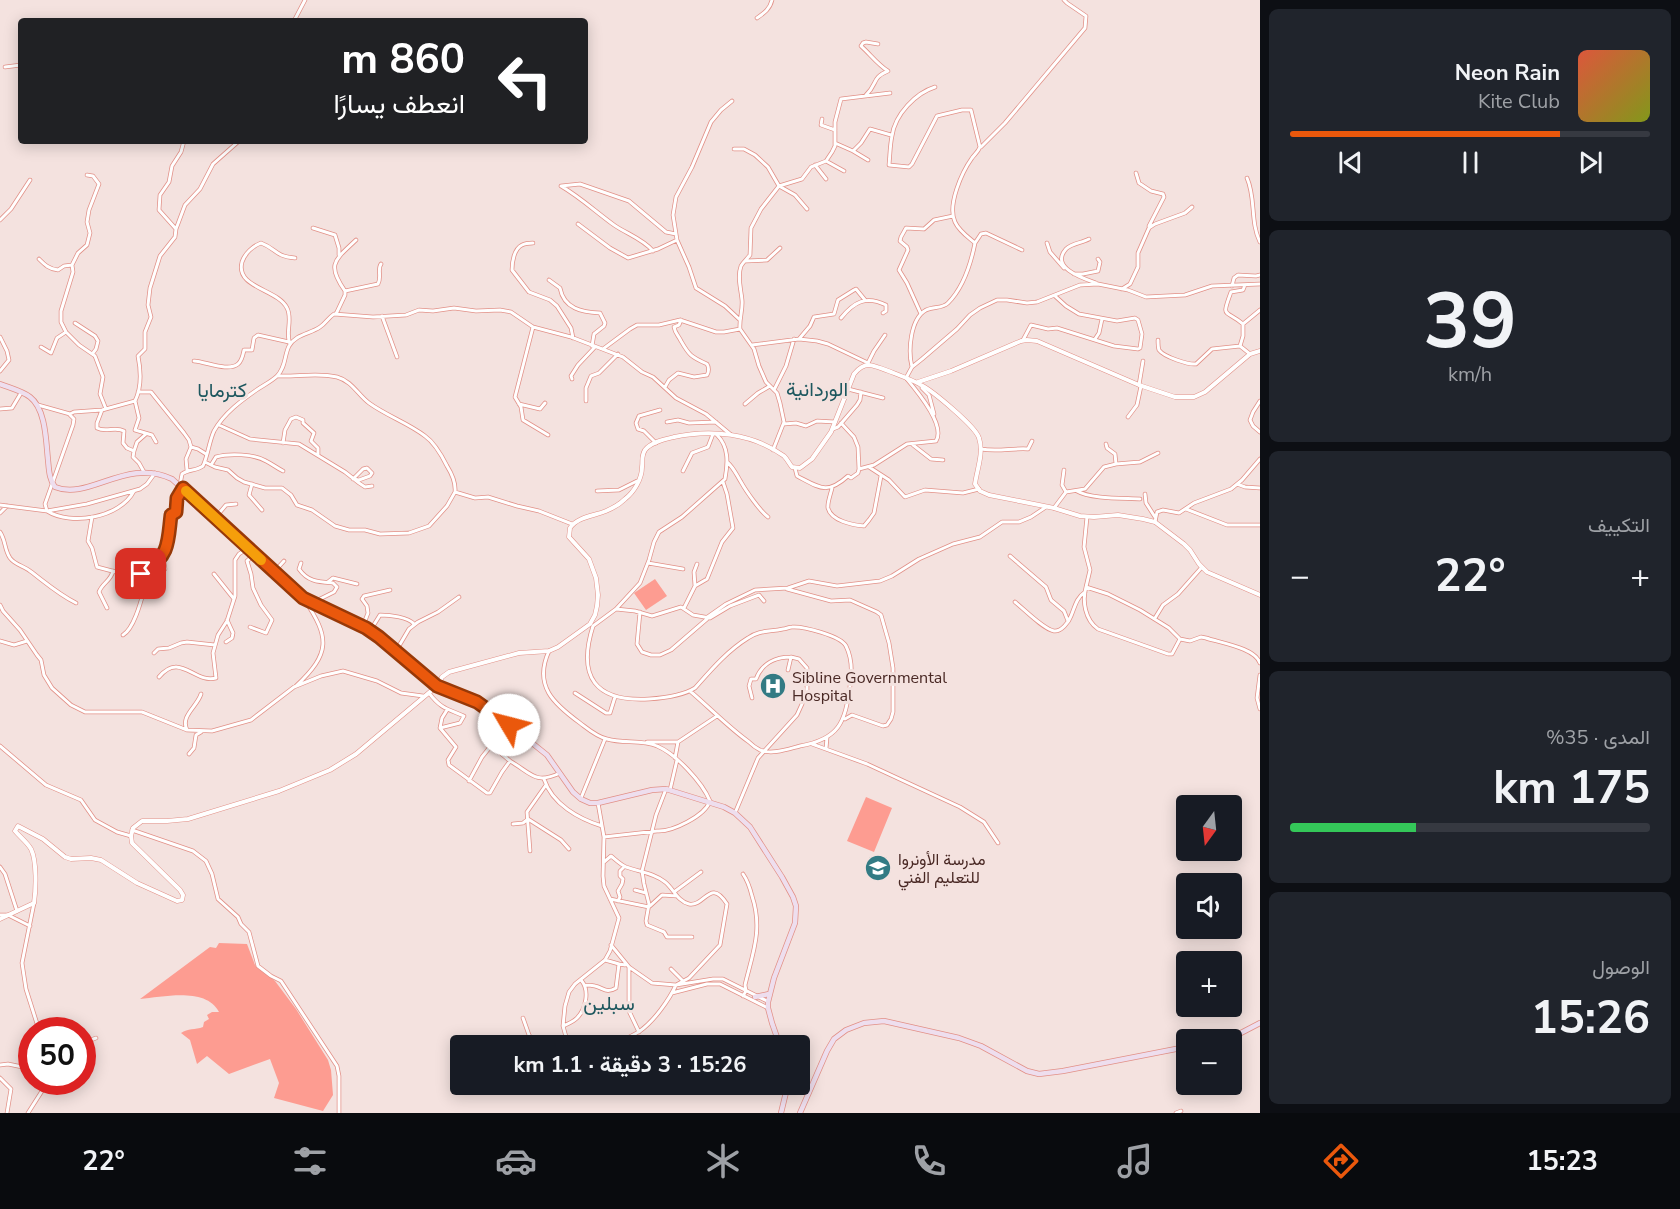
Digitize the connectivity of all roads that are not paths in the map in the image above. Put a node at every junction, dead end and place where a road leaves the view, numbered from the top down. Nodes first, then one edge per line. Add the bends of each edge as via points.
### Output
1 (305, 0) edge
2 (772, 0) edge
3 (1065, 0) edge
4 (296, 18) edge
5 (757, 18) dead end
6 (878, 44) dead end
7 (18, 65) edge
8 (5, 67) dead end
9 (935, 87) dead end
10 (890, 93) dead end
11 (865, 96) junction
12 (732, 101) dead end
13 (822, 119) dead end
14 (835, 130) junction
15 (892, 136) junction
16 (835, 143) junction
17 (183, 144) edge
18 (236, 144) edge
19 (734, 149) dead end
20 (980, 149) junction
21 (853, 151) junction
22 (868, 160) dead end
23 (826, 161) junction
24 (815, 165) junction
25 (844, 171) dead end
26 (1136, 173) dead end
27 (87, 175) dead end
28 (1247, 178) dead end
29 (826, 179) dead end
30 (30, 180) dead end
31 (779, 186) junction
32 (1192, 207) dead end
33 (807, 208) dead end
34 (953, 216) junction
35 (0, 220) edge
36 (578, 224) dead end
37 (313, 228) dead end
38 (1149, 228) junction
39 (176, 229) junction
40 (676, 234) junction
41 (1089, 239) dead end
42 (356, 240) dead end
43 (677, 240) junction
44 (1260, 242) edge
45 (533, 243) dead end
46 (975, 243) junction
47 (1047, 243) dead end
48 (780, 248) dead end
49 (1022, 250) dead end
50 (653, 251) junction
51 (339, 257) junction
52 (295, 258) dead end
53 (39, 259) dead end
54 (1098, 259) dead end
55 (744, 261) junction
56 (381, 264) dead end
57 (72, 265) junction
58 (1073, 274) junction
59 (1260, 275) edge
60 (549, 280) dead end
61 (378, 284) junction
62 (1098, 284) junction
63 (1260, 284) edge
64 (1245, 285) junction
65 (1234, 286) junction
66 (381, 288) dead end
67 (1122, 289) junction
68 (345, 291) junction
69 (1055, 296) junction
70 (561, 297) junction
71 (865, 300) junction
72 (555, 304) junction
73 (1260, 310) edge
74 (884, 313) dead end
75 (336, 314) junction
76 (921, 314) junction
77 (382, 316) junction
78 (841, 318) dead end
79 (1102, 318) junction
80 (681, 320) junction
81 (740, 320) junction
82 (75, 323) dead end
83 (1243, 324) junction
84 (533, 327) junction
85 (740, 329) junction
86 (66, 332) junction
87 (885, 335) dead end
88 (0, 337) edge
89 (573, 338) junction
90 (796, 339) junction
91 (1095, 339) junction
92 (1023, 340) junction
93 (1158, 340) dead end
94 (289, 343) junction
95 (752, 346) junction
96 (1240, 346) junction
97 (40, 347) dead end
98 (594, 347) junction
99 (602, 349) junction
100 (1259, 350) edge
101 (93, 353) junction
102 (618, 354) junction
103 (1250, 354) junction
104 (397, 357) dead end
105 (1143, 360) dead end
106 (194, 361) dead end
107 (868, 364) junction
108 (912, 367) junction
109 (0, 371) edge
110 (277, 376) junction
111 (906, 378) junction
112 (572, 379) dead end
113 (916, 382) junction
114 (0, 384) edge
115 (1140, 385) junction
116 (770, 386) junction
117 (665, 387) junction
118 (848, 389) junction
119 (774, 390) junction
120 (138, 392) junction
121 (861, 392) junction
122 (21, 393) junction
123 (883, 398) dead end
124 (135, 400) junction
125 (1260, 401) edge
126 (586, 402) dead end
127 (545, 403) dead end
128 (36, 404) junction
129 (519, 404) junction
130 (745, 404) dead end
131 (0, 409) edge
132 (104, 410) junction
133 (660, 410) dead end
134 (70, 414) junction
135 (934, 417) junction
136 (1128, 417) dead end
137 (667, 422) dead end
138 (716, 422) junction
139 (838, 423) junction
140 (783, 424) junction
141 (219, 425) junction
142 (1260, 432) edge
143 (146, 434) junction
144 (715, 434) junction
145 (730, 434) junction
146 (548, 435) dead end
147 (1032, 441) dead end
148 (156, 442) dead end
149 (283, 443) junction
150 (656, 443) junction
151 (913, 444) junction
152 (1106, 444) dead end
153 (191, 447) junction
154 (981, 449) junction
155 (773, 450) junction
156 (134, 451) junction
157 (1158, 453) dead end
158 (206, 454) junction
159 (318, 455) junction
160 (1260, 459) edge
161 (943, 460) dead end
162 (205, 462) junction
163 (727, 462) junction
164 (1116, 464) junction
165 (211, 465) junction
166 (869, 467) junction
167 (795, 468) junction
168 (859, 469) junction
169 (188, 470) junction
170 (1064, 470) dead end
171 (284, 471) dead end
172 (683, 471) dead end
173 (144, 472) junction
174 (154, 473) junction
175 (881, 476) junction
176 (353, 478) junction
177 (639, 480) junction
178 (723, 482) junction
179 (53, 484) junction
180 (252, 484) junction
181 (1237, 484) junction
182 (372, 486) dead end
183 (181, 487) junction
184 (832, 488) junction
185 (1260, 488) edge
186 (979, 489) junction
187 (134, 491) junction
188 (597, 491) dead end
189 (1077, 491) junction
190 (455, 492) junction
191 (1066, 492) junction
192 (1145, 494) dead end
193 (1140, 499) dead end
194 (236, 504) dead end
195 (0, 505) edge
196 (8, 505) junction
197 (1046, 507) junction
198 (1054, 508) junction
199 (1186, 508) junction
200 (262, 510) dead end
201 (47, 512) junction
202 (0, 513) edge
203 (92, 517) junction
204 (768, 517) dead end
205 (1087, 517) junction
206 (215, 518) junction
207 (1155, 520) junction
208 (572, 524) junction
209 (1260, 525) edge
210 (0, 532) edge
211 (248, 548) junction
212 (255, 554) junction
213 (1010, 556) dead end
214 (160, 558) junction
215 (284, 561) dead end
216 (301, 563) dead end
217 (648, 563) junction
218 (697, 564) dead end
219 (1202, 567) junction
220 (683, 569) dead end
221 (113, 572) junction
222 (274, 572) junction
223 (214, 574) dead end
224 (328, 582) junction
225 (357, 584) dead end
226 (695, 586) junction
227 (785, 588) junction
228 (390, 590) dead end
229 (1085, 590) junction
230 (1260, 595) edge
231 (459, 597) dead end
232 (303, 598) junction
233 (234, 599) junction
234 (764, 601) dead end
235 (1015, 602) dead end
236 (76, 603) dead end
237 (0, 605) edge
238 (315, 605) junction
239 (107, 608) dead end
240 (684, 608) junction
241 (616, 609) junction
242 (640, 612) junction
243 (707, 618) junction
244 (1154, 619) junction
245 (227, 620) junction
246 (1068, 622) junction
247 (414, 625) junction
248 (591, 625) junction
249 (363, 626) junction
250 (250, 627) dead end
251 (370, 631) junction
252 (123, 635) dead end
253 (1180, 639) junction
254 (28, 641) junction
255 (0, 642) edge
256 (226, 642) dead end
257 (215, 645) junction
258 (396, 651) junction
259 (549, 651) junction
260 (154, 653) dead end
261 (791, 657) junction
262 (1260, 663) edge
263 (788, 670) dead end
264 (1260, 675) edge
265 (159, 677) dead end
266 (437, 686) junction
267 (294, 687) junction
268 (690, 691) junction
269 (575, 693) dead end
270 (201, 694) dead end
271 (427, 695) junction
272 (615, 697) junction
273 (752, 698) dead end
274 (847, 706) junction
275 (447, 710) junction
276 (1260, 710) edge
277 (718, 715) junction
278 (852, 716) junction
279 (844, 720) junction
280 (440, 728) junction
281 (187, 730) junction
282 (202, 732) junction
283 (827, 737) junction
284 (605, 739) junction
285 (645, 742) junction
286 (678, 742) junction
287 (812, 744) junction
288 (0, 746) edge
289 (826, 749) junction
290 (763, 751) junction
291 (189, 754) dead end
292 (676, 759) junction
293 (510, 761) junction
294 (560, 773) junction
295 (544, 779) junction
296 (469, 781) junction
297 (546, 786) junction
298 (668, 789) junction
299 (581, 799) junction
300 (710, 801) junction
301 (597, 803) junction
302 (735, 813) junction
303 (528, 819) junction
304 (513, 824) dead end
305 (602, 826) junction
306 (652, 832) junction
307 (131, 833) junction
308 (604, 837) junction
309 (998, 843) dead end
310 (568, 849) dead end
311 (530, 851) dead end
312 (604, 862) junction
313 (0, 867) edge
314 (624, 867) junction
315 (642, 871) junction
316 (701, 872) dead end
317 (743, 874) dead end
318 (635, 890) dead end
319 (674, 892) junction
320 (646, 893) junction
321 (677, 896) junction
322 (610, 899) junction
323 (618, 901) junction
324 (34, 903) junction
325 (649, 907) junction
326 (17, 911) junction
327 (8, 915) junction
328 (0, 917) edge
329 (30, 926) junction
330 (692, 937) dead end
331 (611, 945) junction
332 (606, 960) junction
333 (619, 964) junction
334 (627, 966) junction
335 (671, 969) dead end
336 (692, 974) junction
337 (707, 979) junction
338 (723, 979) junction
339 (581, 980) junction
340 (701, 980) junction
341 (683, 981) junction
342 (689, 982) junction
343 (707, 984) junction
344 (721, 984) junction
345 (585, 985) junction
346 (676, 985) junction
347 (691, 987) junction
348 (746, 991) junction
349 (672, 993) junction
350 (769, 994) junction
351 (742, 996) junction
352 (755, 997) junction
353 (761, 1002) junction
354 (768, 1005) junction
355 (35, 1017) edge
356 (523, 1018) dead end
357 (1260, 1023) edge
358 (563, 1026) junction
359 (639, 1032) junction
360 (1242, 1032) edge
361 (529, 1035) edge
362 (566, 1035) edge
363 (633, 1035) edge
364 (777, 1035) edge
365 (1176, 1049) edge
366 (0, 1065) edge
367 (18, 1066) edge
368 (0, 1078) edge
369 (39, 1095) edge
370 (785, 1095) edge
371 (1181, 1111) dead end
372 (7, 1113) edge
373 (28, 1113) edge
374 (339, 1113) edge
375 (781, 1113) edge
376 (800, 1113) edge
377 (1176, 1113) edge

1 - 4 street
2 - 5 street
3 - 20 street via 1086,16 1085,28
6 - 11 street via 866,42 861,46 888,71 878,76
7 - 8 street
9 - 15 street via 912,100
10 - 11 street
11 - 14 street via 841,99
12 - 40 street via 711,123 677,195 673,215
13 - 14 street via 821,125
14 - 16 street
15 - 20 street via 889,165 909,167 937,116 970,110
15 - 21 street via 870,129
16 - 21 street
16 - 23 street
17 - 39 street via 159,200 159,210
18 - 39 street via 213,164 200,189 183,208
19 - 31 street via 755,155
20 - 34 street via 957,189
21 - 22 street
23 - 24 street
23 - 25 street
24 - 29 street
24 - 31 street via 802,179
26 - 38 street via 1139,183 1164,197
27 - 57 street via 92,175 99,186 89,210 87,245
28 - 44 street
30 - 35 street
31 - 33 street
31 - 55 street via 751,228 750,255
32 - 38 street
34 - 46 street
34 - 76 street via 934,220 924,229 906,228 900,238 908,250 899,270
36 - 50 street via 623,256 631,258
37 - 51 street via 335,235
38 - 67 street via 1138,253 1138,267 1130,284
39 - 120 street via 175,237 160,256 150,288 151,317 145,332 145,350 138,356
40 - 43 street
40 - 50 street via 666,232 629,201 580,184 561,186
41 - 58 street via 1068,247 1064,253 1064,266
42 - 51 street
43 - 50 street
43 - 81 street via 696,288
45 - 72 street via 517,250 512,270 529,292
46 - 49 street via 986,232
46 - 76 street via 954,297 943,307
47 - 58 street via 1058,263
48 - 55 street via 767,260
51 - 68 street via 334,272
52 - 94 street via 277,254 261,243 243,258 240,268 247,280 282,300 288,308
53 - 57 street via 58,270
54 - 58 street via 1098,271
55 - 81 street via 740,269
56 - 61 street
57 - 86 street via 61,311
58 - 62 street
59 - 65 street via 1238,275
60 - 70 street via 560,288
61 - 66 street
61 - 68 street
62 - 67 street
62 - 69 street via 1080,285
63 - 64 street
64 - 65 street
64 - 83 street via 1243,290 1231,292 1225,310
65 - 67 street via 1212,286 1155,297
68 - 75 street
69 - 79 street via 1075,312
69 - 108 street via 1032,303 992,302 974,312
70 - 72 street
70 - 98 street via 579,310 603,316 605,323 594,334
71 - 74 street via 886,305
71 - 78 street
71 - 90 street via 854,290 838,300 834,314 814,317
72 - 89 street
73 - 83 street
75 - 77 street
75 - 94 street
76 - 108 street via 909,346
77 - 84 street via 454,308 501,310 514,313
77 - 104 street
79 - 91 street
79 - 91 street via 1138,320 1140,348 1114,346
80 - 85 street via 716,332
80 - 99 street via 634,326
80 - 117 street via 674,327 676,334 687,353 707,364 708,373 694,377 678,373
81 - 85 street
82 - 101 street via 98,341
83 - 96 street
84 - 89 street
84 - 129 street via 515,394
85 - 95 street
86 - 97 street via 57,339 51,353
86 - 101 street
87 - 107 street
88 - 109 street via 9,360
89 - 98 street
90 - 95 street
90 - 107 street via 828,344
90 - 119 street
91 - 92 street via 1031,325
92 - 113 street
92 - 115 street via 1037,341
93 - 96 street via 1161,352 1192,365 1212,349
94 - 106 street via 258,335 252,350 244,351 236,366
94 - 110 street via 284,366
95 - 116 street
96 - 103 street
98 - 99 street
98 - 112 street
99 - 102 street
100 - 103 street
101 - 132 street via 103,377 100,394
102 - 117 street
102 - 126 street via 591,376
103 - 115 street via 1194,397 1175,397
105 - 115 street
107 - 111 street
107 - 118 street via 854,374
108 - 111 street
110 - 141 street via 235,406
110 - 190 street via 314,374 344,380 368,403 430,440 451,472
111 - 113 street
111 - 135 street
113 - 135 street via 928,395
113 - 154 street via 972,426
114 - 122 main road
115 - 136 street via 1137,405
116 - 119 street
116 - 130 street
117 - 138 street
118 - 121 street
118 - 139 street
119 - 140 street
120 - 124 street
120 - 153 street via 151,392
121 - 123 street
121 - 139 street via 859,402
122 - 128 main road
122 - 131 street via 12,408
124 - 132 street
124 - 143 street via 139,418 135,430
125 - 142 street via 1250,420
127 - 129 street via 540,409
128 - 134 street
128 - 179 main road via 44,425
129 - 146 street via 523,420
132 - 134 street
132 - 156 street via 97,429 122,430 123,443
133 - 150 street via 639,416 636,423
134 - 179 street via 74,423
135 - 151 street via 938,439 934,443
137 - 138 street
138 - 145 street
139 - 140 street
139 - 167 street via 812,459
139 - 168 street via 854,437
140 - 155 street
141 - 149 street via 250,440
141 - 158 street
143 - 148 street
143 - 156 street
144 - 145 street
144 - 150 street via 684,435
144 - 163 street via 725,447
144 - 172 street via 708,447 692,453
145 - 155 street
147 - 154 street via 1027,449
149 - 159 street via 299,444
149 - 159 street via 291,419 301,418 314,434 312,441
150 - 177 street via 643,454
151 - 161 street via 931,459
151 - 166 street
152 - 164 street via 1115,454
153 - 158 street
153 - 169 street via 186,459
154 - 186 street via 975,484
155 - 167 street
156 - 173 street via 133,457
157 - 164 street via 1140,462
158 - 162 street
159 - 176 street
160 - 181 street
162 - 165 street
162 - 169 street via 201,468
163 - 178 street
163 - 204 street
164 - 189 street via 1102,468 1085,489
165 - 171 street via 216,456 227,454 265,460
165 - 180 street
166 - 168 street
166 - 175 street
167 - 184 street via 797,476 815,486
168 - 184 street
169 - 183 street via 182,474
170 - 191 street via 1062,485
173 - 174 main road
173 - 179 main road via 70,490
174 - 183 main road
174 - 187 street via 147,484
175 - 184 street via 874,513 864,526 842,522 829,510
175 - 186 street via 905,497 925,490 957,493
176 - 176 street via 363,469 372,473 359,480
176 - 182 street via 364,487
177 - 188 street via 619,490
177 - 208 street via 618,504
178 - 217 street via 659,532
178 - 226 street via 732,528 706,579
179 - 201 street via 45,504
180 - 190 street via 282,488 297,505 335,526 385,535 429,526
180 - 200 street via 249,495
181 - 185 street
181 - 199 street
183 - 206 main road
183 - 214 street via 176,512 171,515 166,552
186 - 197 street via 989,495
187 - 201 street
187 - 203 street via 118,507
189 - 191 street
189 - 193 street via 1092,496
190 - 208 street via 488,497
191 - 198 street
192 - 207 street
194 - 206 street via 225,506
195 - 196 street
196 - 201 street
196 - 202 street
197 - 198 street
197 - 227 street via 1019,522 1002,522 980,537 912,562 880,581 838,586 807,581
198 - 205 street
199 - 207 street via 1179,513 1157,512
199 - 209 street via 1227,525
201 - 203 street via 62,518
203 - 221 street via 88,541 96,565
205 - 207 street via 1118,515
205 - 229 street via 1084,547 1090,570
206 - 211 main road
207 - 219 street via 1191,550
208 - 248 street via 569,537 589,559 597,584 597,606
210 - 236 street via 12,561
211 - 212 main road
211 - 233 street via 235,560
212 - 222 main road
212 - 250 street via 247,561 252,585 272,620 266,633
213 - 246 street via 1046,587
214 - 221 street via 144,573
214 - 252 street via 164,572 146,583 139,609
215 - 222 street
216 - 224 street via 299,569 304,576
217 - 220 street
217 - 241 street via 640,583
218 - 226 street
219 - 230 street
219 - 244 street
221 - 239 street via 99,592
222 - 232 main road
223 - 233 street
224 - 225 street via 333,578
224 - 238 street via 336,584 336,590
226 - 240 street
227 - 243 street via 755,590
227 - 278 street via 831,601 850,600 883,618 893,668 891,719 883,726
228 - 249 street via 364,596 368,613
229 - 244 street via 1111,595
229 - 246 street
229 - 253 street via 1086,610 1098,629 1168,654 1174,652
231 - 247 street
232 - 238 main road
232 - 267 street via 320,626 324,647 312,670
233 - 245 street
234 - 243 street via 759,595
235 - 246 street via 1054,631
237 - 254 street
238 - 249 main road
240 - 242 street via 652,616
240 - 243 street via 689,614
241 - 242 street
241 - 248 street
242 - 243 street via 637,644 642,652 651,655 670,650
244 - 253 street
245 - 256 street via 233,633
245 - 257 street
247 - 251 street via 410,620 380,615
247 - 258 street
248 - 259 street
248 - 272 street via 589,674 599,687
249 - 251 main road
251 - 258 main road
253 - 262 street via 1206,638 1252,652
254 - 255 street via 14,645
254 - 281 street via 47,682 77,709 142,712
257 - 260 street via 180,643
257 - 265 street via 216,678 205,680 173,666
258 - 266 main road
259 - 266 street via 519,653 449,672
259 - 284 street via 542,673 554,701
261 - 263 street
261 - 273 street via 770,662 756,679 751,679
261 - 290 street via 807,668 807,691 796,714
264 - 276 street
266 - 271 street
266 - 294 main road via 496,714 547,755
267 - 271 street via 343,671 401,693
267 - 282 street via 251,720
268 - 272 street via 660,698
268 - 274 street via 747,638 763,631 795,627 846,644 851,663
268 - 277 street
269 - 272 street via 606,713 612,711
270 - 281 street via 185,721
271 - 275 street
271 - 307 street via 356,754 330,770 279,792 188,819 142,821
274 - 278 street
274 - 279 street
275 - 280 street
275 - 280 street via 464,717 460,723
277 - 286 street
277 - 290 street
278 - 279 street
279 - 283 street
280 - 296 street via 456,747 448,765
281 - 282 street
282 - 291 street via 196,735
283 - 287 street
283 - 289 street
284 - 285 street
284 - 299 street
285 - 286 street
285 - 292 street
286 - 292 street
287 - 289 street
287 - 290 street
288 - 307 street via 45,785 81,800 94,820 117,832
289 - 309 street via 960,807 984,822
290 - 302 street
292 - 298 street
292 - 300 street
293 - 295 street
293 - 296 street via 490,793
293 - 296 street via 490,747
294 - 295 street
294 - 299 main road
295 - 297 street
297 - 303 street via 528,810
297 - 305 street via 575,815
298 - 300 main road
298 - 301 main road
298 - 306 street
299 - 301 main road
300 - 302 main road
300 - 306 street via 702,814 665,831
301 - 305 street
302 - 350 main road via 763,845 796,906 795,923
303 - 304 street
303 - 310 street
303 - 311 street
305 - 308 street
306 - 308 street
306 - 315 street
307 - 324 street via 136,848 182,893 182,900 144,886 101,860 65,857 43,838 18,826 15,831 33,854
307 - 374 street via 193,851 206,861 218,899 249,932 258,966 281,981 337,1066
308 - 312 street
312 - 314 street via 611,856
312 - 322 street via 604,886
313 - 326 street
314 - 315 street
314 - 323 street via 620,871 623,882
315 - 319 street via 661,879
315 - 320 street
316 - 319 street
317 - 348 street via 755,905 758,929
318 - 320 street
319 - 321 street
320 - 325 street
321 - 325 street via 662,895
321 - 336 street via 690,904 714,893 727,904 720,945
322 - 323 street
322 - 331 street via 619,918
323 - 325 street
324 - 326 street
324 - 329 street
325 - 330 street via 647,925 667,937
326 - 327 street
327 - 328 street
327 - 329 street
329 - 355 street via 22,963
331 - 332 street
331 - 334 street
332 - 333 street
332 - 339 street
333 - 334 street
333 - 345 street via 613,990
334 - 346 street via 652,983
334 - 359 street via 629,1011
335 - 341 street
336 - 340 street
336 - 341 street
336 - 342 street
337 - 338 street
337 - 340 street
337 - 343 street
338 - 344 street
338 - 348 street
339 - 345 street
339 - 358 street via 569,992
340 - 342 street
341 - 346 street
342 - 346 street
342 - 347 street
343 - 344 street
343 - 347 street
344 - 351 street
345 - 358 street via 581,1013
346 - 349 street
347 - 349 street
348 - 351 street
348 - 352 street
349 - 359 street
350 - 352 main road
350 - 354 main road
351 - 353 street
352 - 353 street
353 - 354 street
354 - 364 main road
356 - 361 street
357 - 360 main road
358 - 362 street
359 - 363 street
365 - 376 main road via 1039,1074 959,1038 884,1022 864,1023 834,1039
366 - 367 street
368 - 372 street via 11,1089
369 - 373 street
370 - 375 main road
371 - 377 street

